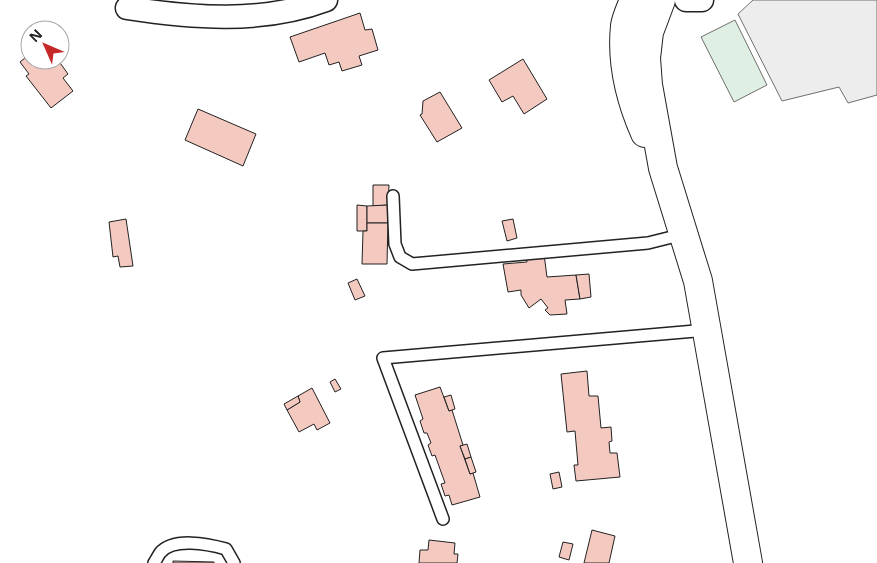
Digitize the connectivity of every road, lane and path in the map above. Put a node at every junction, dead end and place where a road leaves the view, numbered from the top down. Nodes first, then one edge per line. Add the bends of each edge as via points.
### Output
1 (326, 0) edge
2 (634, 0) edge
3 (661, 0) edge
4 (686, 0) edge
5 (702, 0) edge
6 (127, 8) dead end
7 (663, 168) junction
8 (393, 196) dead end
9 (684, 234) junction
10 (707, 330) junction
11 (443, 519) dead end
12 (154, 563) edge
13 (234, 563) edge
14 (748, 563) edge

1 - 6 street via 275,13 210,17 176,16
2 - 7 street via 626,25 629,90 648,141
3 - 7 street via 649,32 646,58
4 - 5 street
7 - 9 street
8 - 9 lane via 396,244 400,257 412,264 648,244
9 - 10 street via 698,281
10 - 11 lane via 383,358
10 - 14 street
12 - 13 lane via 161,551 175,543 226,549

